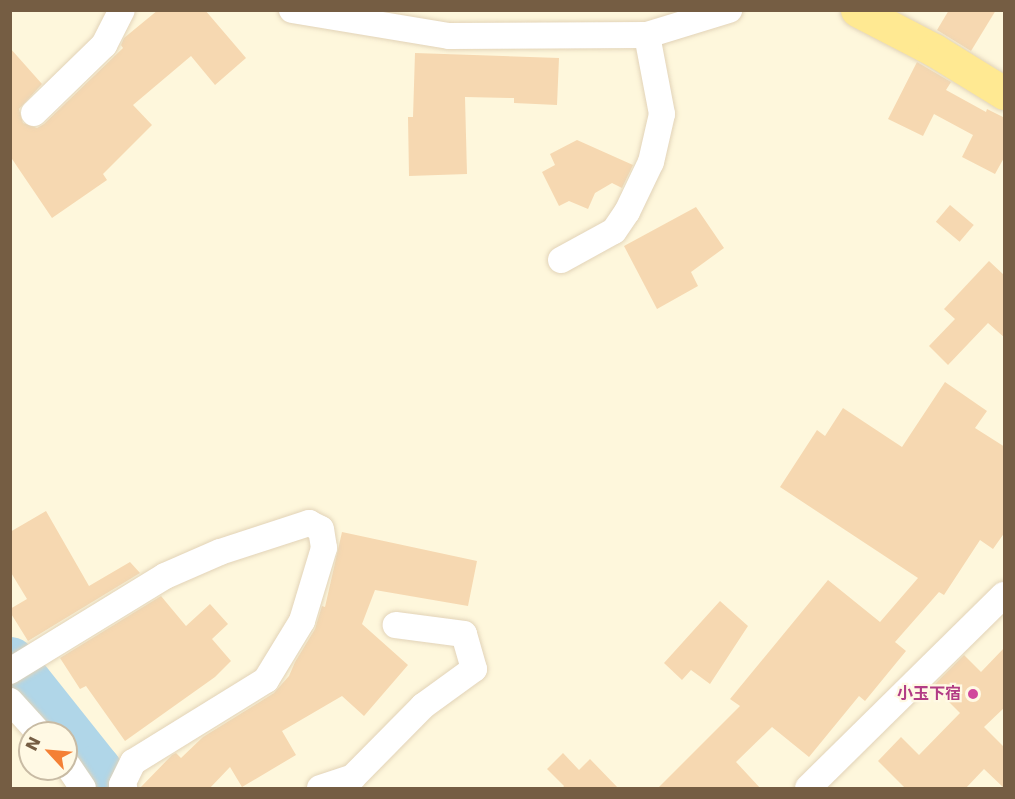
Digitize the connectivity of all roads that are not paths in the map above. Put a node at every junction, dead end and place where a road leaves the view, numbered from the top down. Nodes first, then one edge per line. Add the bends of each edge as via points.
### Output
1 (122, 10) edge
2 (292, 10) edge
3 (729, 10) edge
4 (857, 10) edge
5 (647, 35) junction
6 (1005, 93) edge
7 (34, 113) dead end
8 (561, 260) dead end
9 (1005, 595) edge
10 (396, 625) dead end
11 (19, 665) edge
12 (10, 701) edge
13 (28, 721) edge
14 (124, 789) edge
15 (321, 789) edge
16 (808, 789) edge

1 - 7 street via 104,45
2 - 5 street via 449,36
3 - 5 street
4 - 6 main road
5 - 8 street via 662,114 651,162 614,231
9 - 16 street
10 - 15 street via 464,634 474,669 423,706 353,777
11 - 14 street via 165,576 220,552 309,523 321,529 324,548 302,621 266,680 133,762 122,785
12 - 13 street

